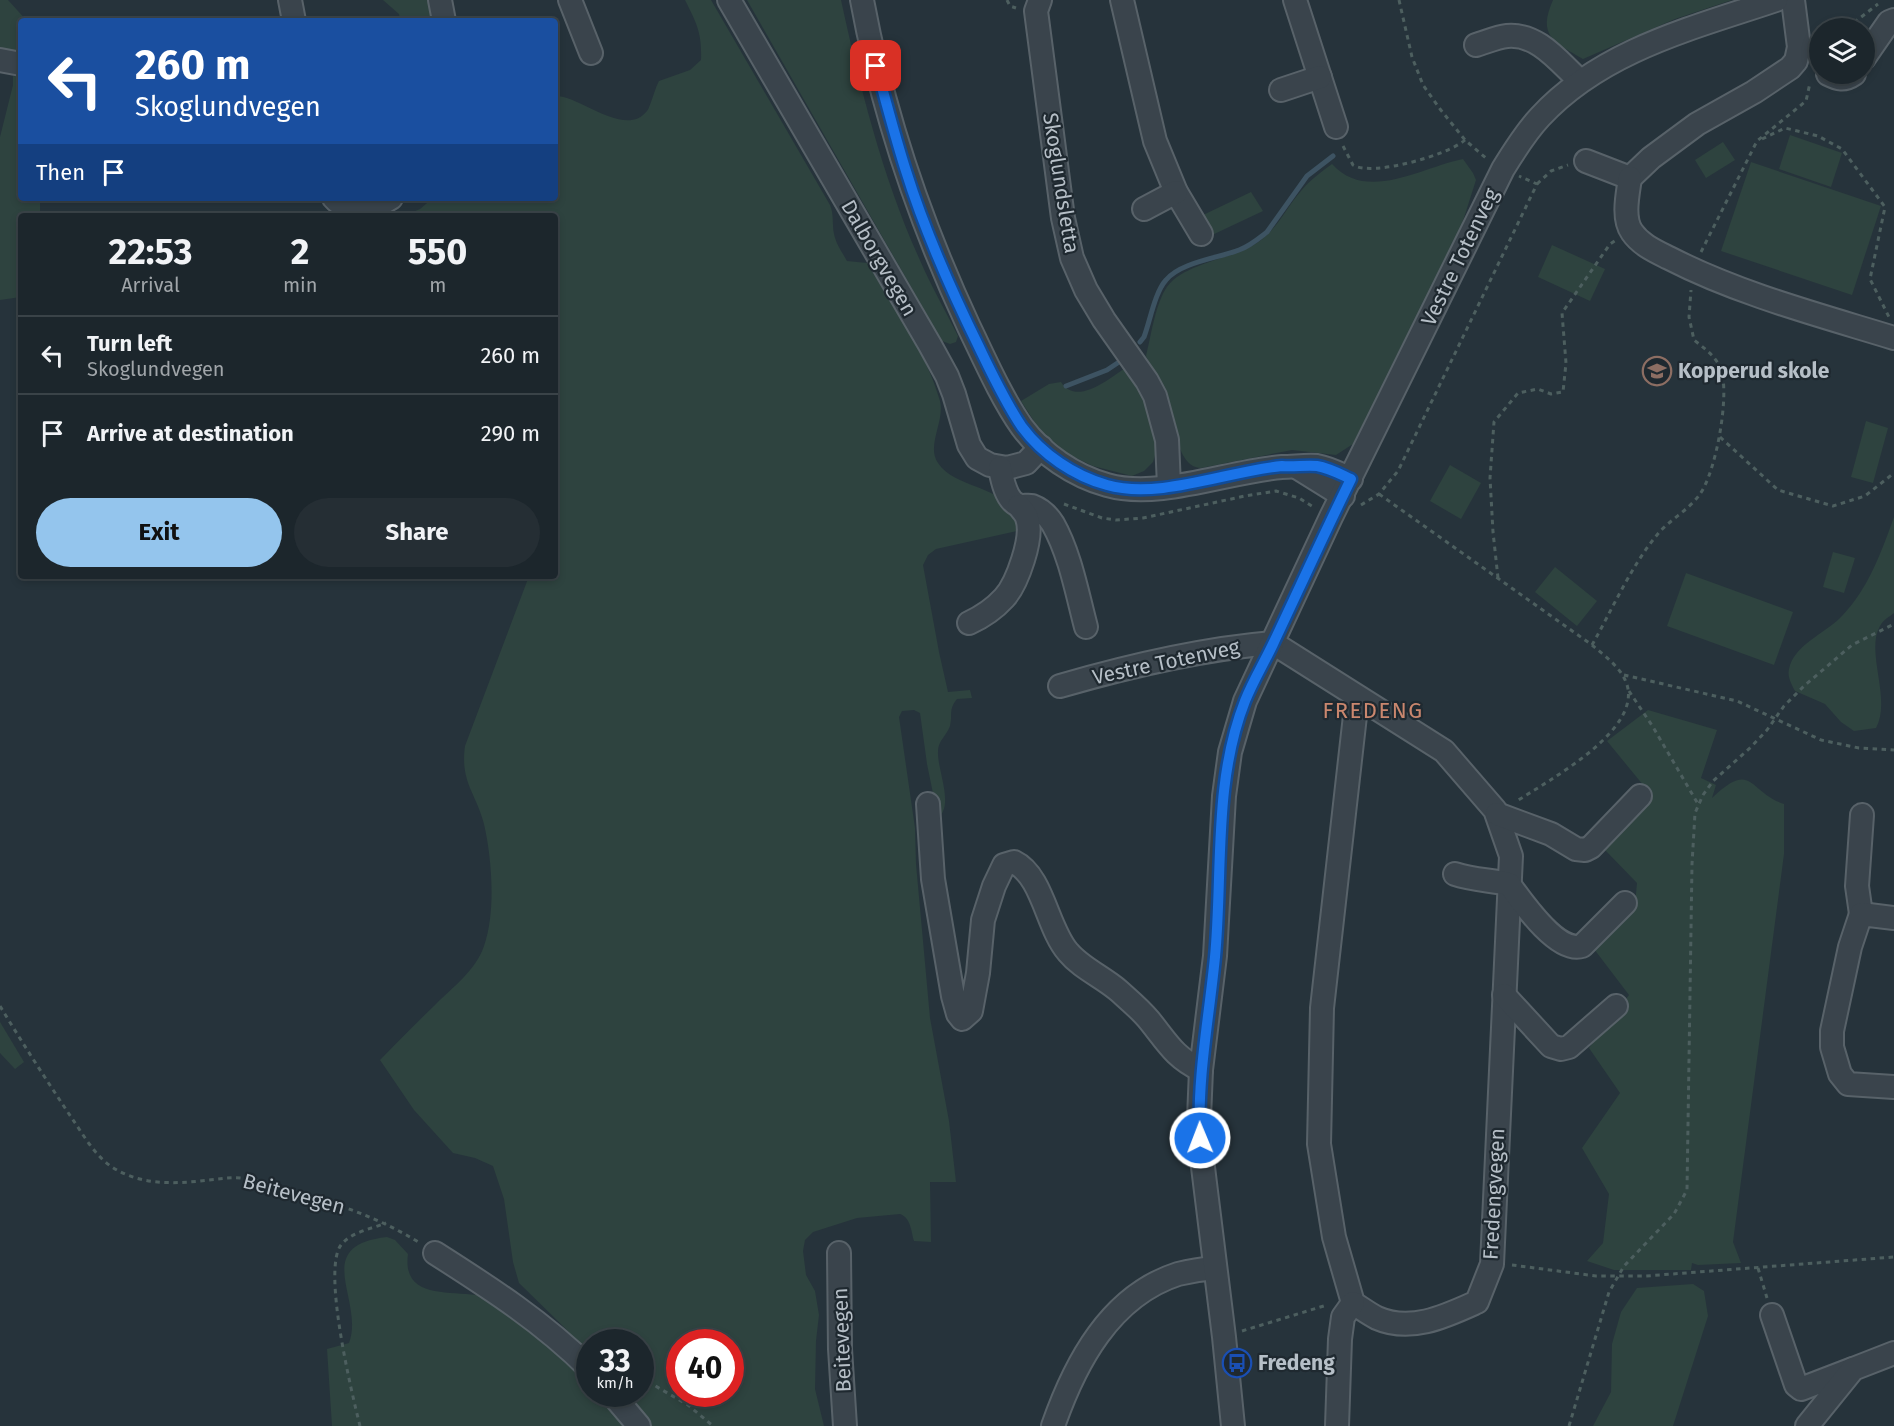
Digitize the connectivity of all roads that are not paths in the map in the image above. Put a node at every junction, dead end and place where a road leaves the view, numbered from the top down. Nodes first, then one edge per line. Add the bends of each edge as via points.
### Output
1 (290, 0) edge
2 (440, 0) edge
3 (570, 0) edge
4 (729, 0) edge
5 (862, 0) edge
6 (1040, 0) edge
7 (1122, 0) edge
8 (1295, 0) edge
9 (1776, 0) edge
10 (1793, 0) edge
11 (1888, 11) edge
12 (293, 18) edge
13 (443, 18) edge
14 (1875, 42) edge
15 (1476, 45) dead end
16 (591, 53) dead end
17 (0, 60) edge
18 (18, 63) edge
19 (1806, 64) edge
20 (1320, 77) junction
21 (1580, 81) junction
22 (1281, 90) dead end
23 (1336, 127) road end
24 (1586, 161) road end
25 (1630, 178) junction
26 (1176, 192) junction
27 (337, 201) edge
28 (385, 201) edge
29 (1144, 209) dead end
30 (1201, 234) dead end
31 (1892, 327) edge
32 (1041, 447) junction
33 (1000, 468) junction
34 (1169, 486) junction
35 (1347, 487) junction
36 (1019, 506) junction
37 (969, 622) dead end
38 (1086, 627) dead end
39 (1273, 643) junction
40 (1060, 686) dead end
41 (1358, 698) junction
42 (1640, 796) dead end
43 (928, 804) dead end
44 (1497, 814) junction
45 (1862, 815) dead end
46 (1455, 873) dead end
47 (1509, 884) junction
48 (1625, 903) dead end
49 (1861, 914) junction
50 (1894, 918) edge
51 (1504, 995) junction
52 (1616, 1006) dead end
53 (1201, 1070) junction
54 (1894, 1087) edge
55 (435, 1253) road end
56 (839, 1253) dead end
57 (1215, 1268) junction
58 (1353, 1303) junction
59 (1772, 1315) road end
60 (1894, 1353) edge
61 (576, 1356) edge
62 (1853, 1369) junction
63 (623, 1407) edge
64 (639, 1426) edge
65 (845, 1426) edge
66 (1053, 1426) edge
67 (1233, 1426) edge
68 (1337, 1426) edge
69 (1807, 1426) edge

1 - 12 street
2 - 13 street
3 - 16 street
4 - 33 street, Dalborgvegen via 941,366 972,452
5 - 32 street via 891,123 922,220 996,381 1023,427
6 - 34 street, Skoglundsletta via 1036,11 1063,218 1072,258 1104,320 1155,396 1167,440
7 - 26 street via 1155,141
8 - 20 street
9 - 21 street, Vestre Totenveg via 1637,50
10 - 19 street via 1799,47
11 - 14 street via 1889,22
15 - 21 street via 1506,36 1522,36 1538,43
17 - 18 street
19 - 25 street via 1790,68 1697,124
20 - 22 street
20 - 23 street
21 - 35 street, Vestre Totenveg via 1539,118 1503,169
24 - 25 street
25 - 31 street via 1626,210 1630,230 1644,245 1692,270 1800,309
26 - 29 street
26 - 30 street
27 - 28 street via 355,208
32 - 33 street via 1026,463
32 - 34 street via 1078,474 1108,485 1136,489
33 - 36 street via 1008,494
34 - 35 street via 1267,468 1298,468
35 - 39 street, Vestre Totenveg
36 - 37 street via 1027,518 1029,533 1016,575 1005,597 984,616
36 - 38 street via 1042,511 1052,523
39 - 40 street, Vestre Totenveg via 1179,657
39 - 41 street, Fredengvegen
39 - 53 street, Vestre Totenveg via 1245,701 1230,752 1215,956
41 - 44 street, Fredengvegen via 1444,751
41 - 58 street via 1322,1008 1319,1143 1334,1237
42 - 44 street via 1585,850
43 - 53 street via 933,879 953,996 962,1019 971,1011 987,905 1004,865 1014,862 1032,881 1069,953 1116,988 1149,1019 1170,1049
44 - 47 street, Fredengvegen via 1511,856
45 - 49 street via 1857,886
46 - 47 street via 1469,879
47 - 48 street via 1530,913 1566,945 1575,948 1582,946
47 - 51 street, Fredengvegen
49 - 50 street
49 - 54 street via 1844,974 1832,1047 1840,1074 1848,1084
51 - 52 street via 1551,1046 1561,1049 1569,1047
51 - 58 street, Fredengvegen via 1492,1264 1477,1302 1437,1320 1407,1324 1378,1318
53 - 57 street, Vestre Totenveg via 1199,1118
55 - 61 street via 519,1308
56 - 65 street, Beitevegen
57 - 66 street via 1160,1282 1121,1307 1078,1366
57 - 67 street, Vestre Totenveg
58 - 68 street via 1343,1317 1340,1339
59 - 62 street via 1796,1386 1801,1389
60 - 62 street
62 - 69 street
63 - 64 street

